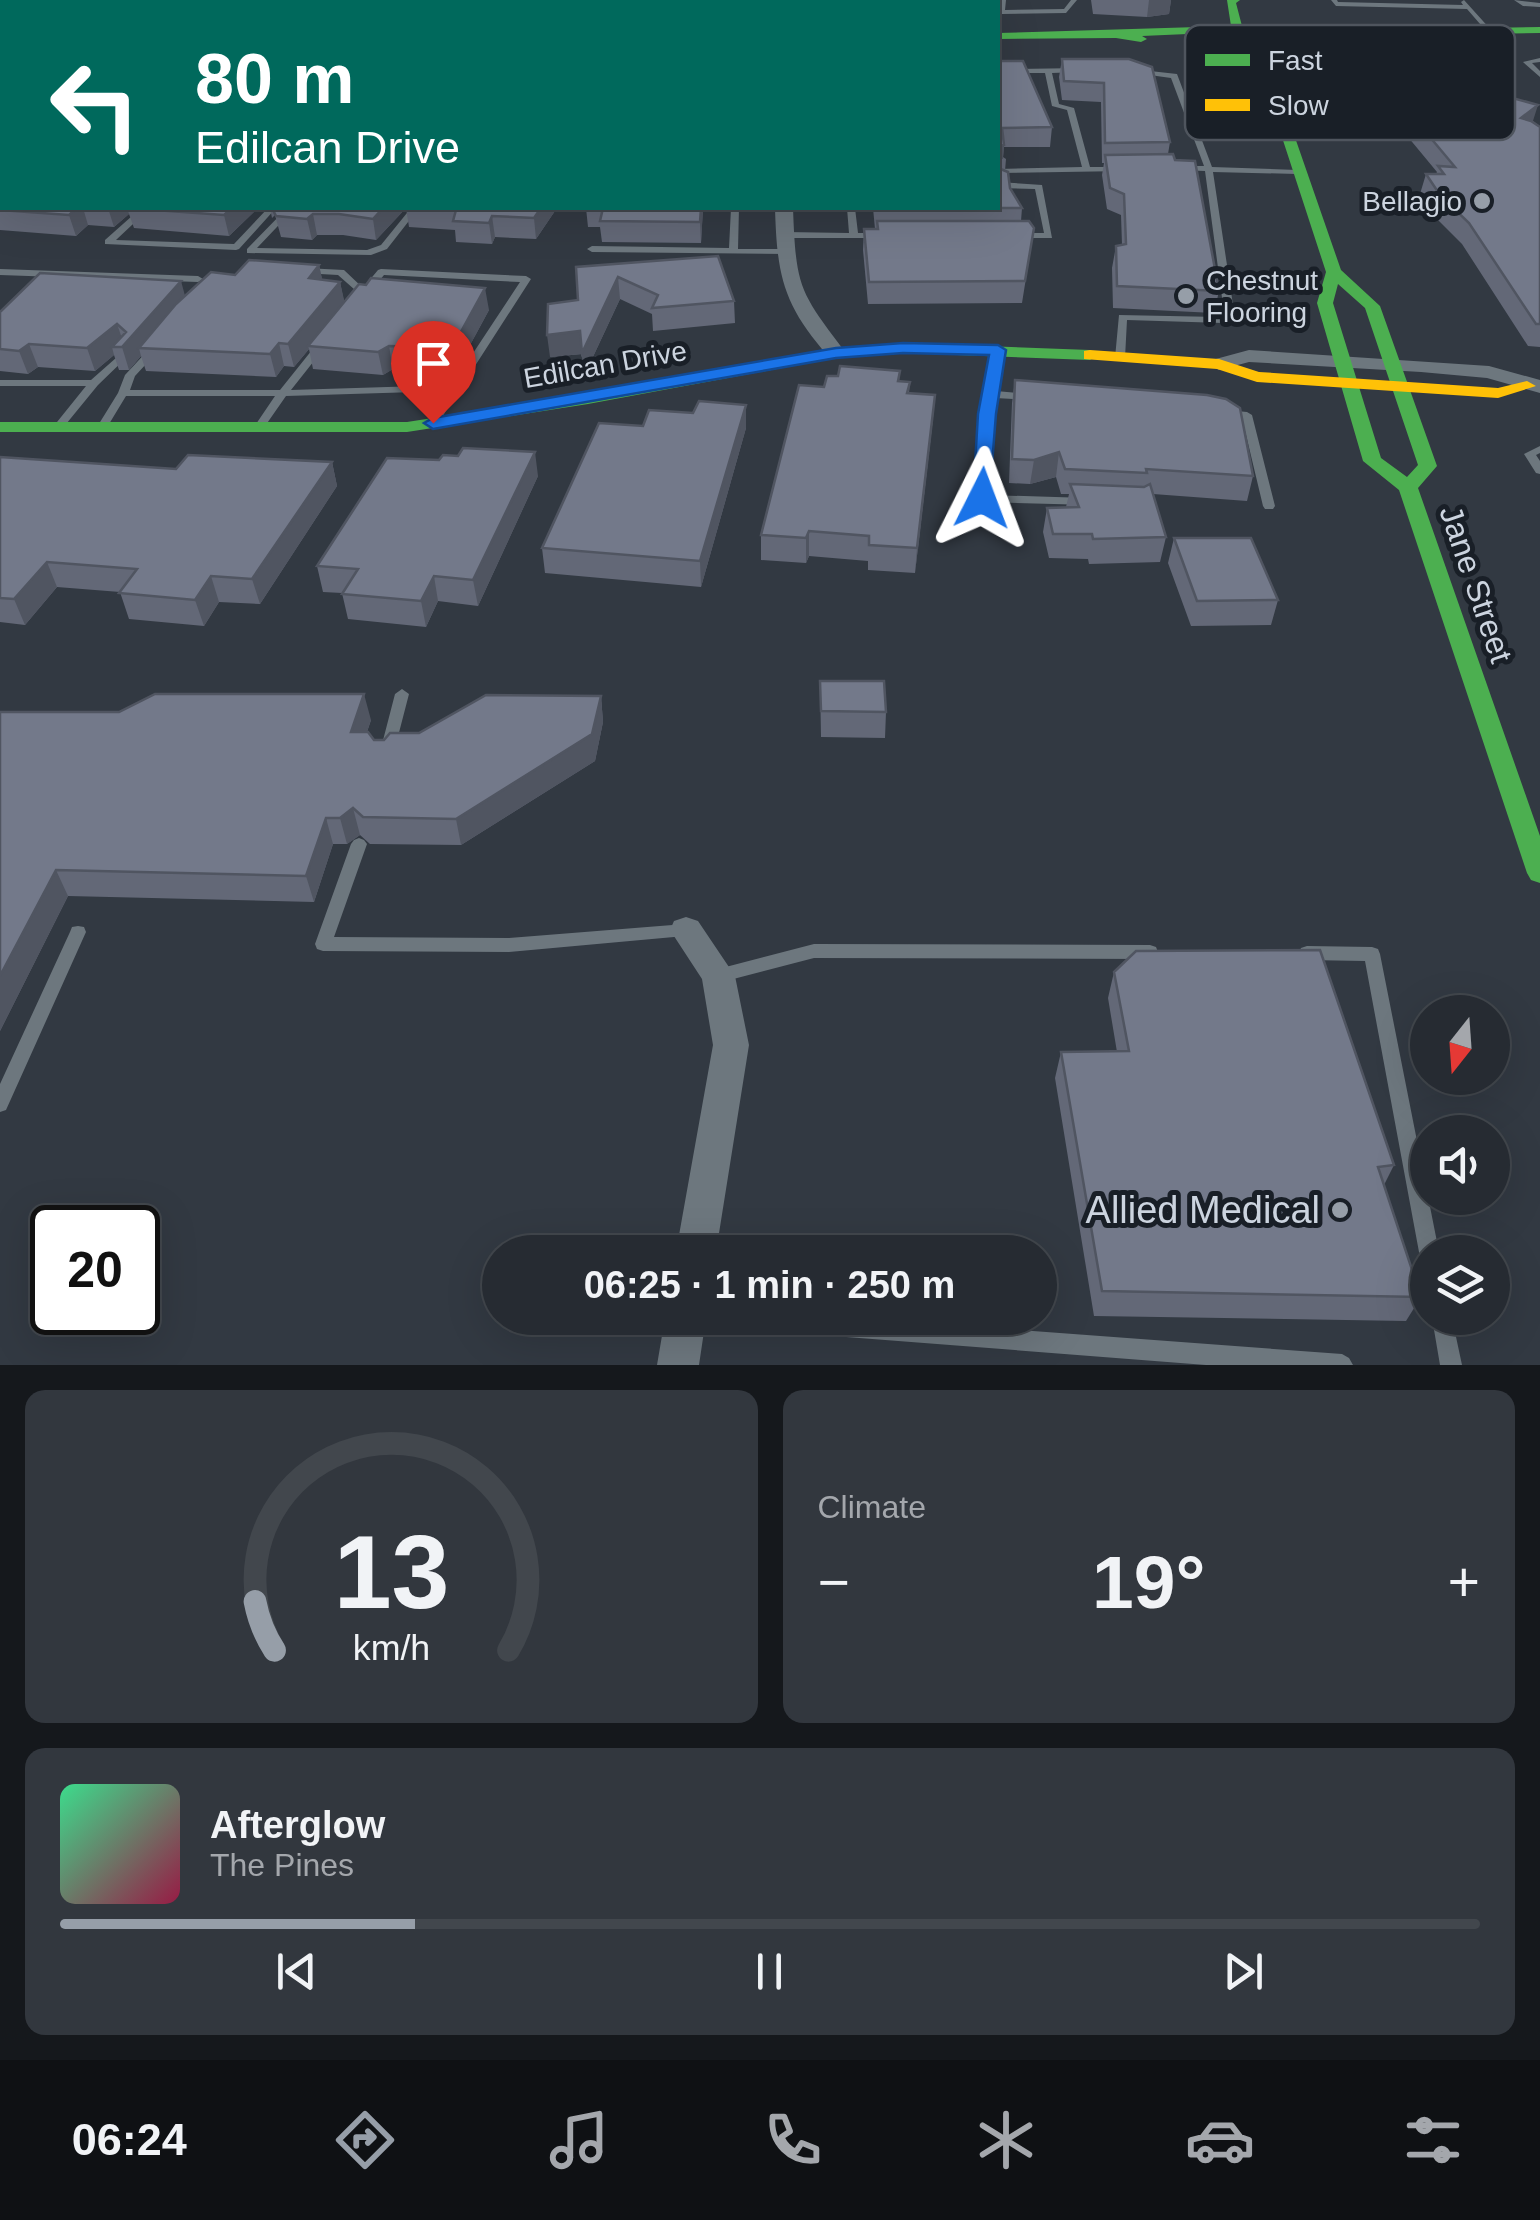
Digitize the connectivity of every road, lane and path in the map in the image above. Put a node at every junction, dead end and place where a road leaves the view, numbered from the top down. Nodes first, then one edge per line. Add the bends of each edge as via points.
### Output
1 (1002, 0) edge
2 (1037, 0) edge
3 (1074, 0) edge
4 (1235, 0) edge
5 (1334, 0) edge
6 (1517, 0) edge
7 (1262, 2) dead end
8 (1430, 3) edge
9 (1465, 3) edge
10 (1540, 5) edge
11 (1002, 12) junction
12 (1036, 12) junction
13 (1237, 25) edge
14 (1271, 25) edge
15 (1485, 25) edge
16 (1515, 30) edge
17 (1540, 30) edge
18 (1185, 32) edge
19 (1000, 36) edge
20 (1540, 60) edge
21 (1048, 70) junction
22 (1085, 70) edge
23 (1122, 70) edge
24 (1000, 71) edge
25 (1540, 75) edge
26 (1185, 105) edge
27 (1198, 140) edge
28 (1288, 140) edge
29 (1208, 167) junction
30 (1174, 168) edge
31 (1139, 169) edge
32 (1087, 170) junction
33 (1000, 171) edge
34 (1298, 172) junction
35 (1000, 184) edge
36 (144, 210) edge
37 (270, 210) edge
38 (289, 210) edge
39 (413, 210) edge
40 (735, 210) edge
41 (784, 210) edge
42 (851, 210) edge
43 (854, 236) junction
44 (893, 236) edge
45 (1010, 236) edge
46 (785, 244) junction
47 (592, 249) dead end
48 (733, 251) junction
49 (321, 252) junction
50 (289, 271) edge
51 (304, 271) junction
52 (0, 272) edge
53 (1334, 272) junction
54 (198, 279) edge
55 (363, 294) junction
56 (351, 308) edge
57 (168, 335) edge
58 (328, 336) edge
59 (998, 350) junction
60 (125, 353) edge
61 (836, 353) junction
62 (1120, 358) junction
63 (1345, 371) junction
64 (1395, 375) junction
65 (0, 383) edge
66 (94, 383) junction
67 (1534, 386) edge
68 (454, 388) junction
69 (123, 393) junction
70 (283, 393) junction
71 (990, 394) junction
72 (1050, 399) edge
73 (1208, 412) edge
74 (433, 423) junction
75 (259, 426) junction
76 (0, 427) edge
77 (58, 427) junction
78 (102, 427) junction
79 (1540, 448) edge
80 (1540, 470) edge
81 (1408, 486) junction
82 (1100, 502) edge
83 (1268, 506) dead end
84 (402, 694) dead end
85 (385, 758) edge
86 (359, 844) dead end
87 (1540, 873) edge
88 (686, 930) joint
89 (78, 932) dead end
90 (1172, 952) edge
91 (1292, 953) edge
92 (718, 976) junction
93 (0, 1104) edge
94 (699, 1235) edge
95 (1426, 1235) edge
96 (683, 1335) edge
97 (952, 1335) edge
98 (1445, 1335) edge
99 (678, 1365) edge
100 (1342, 1365) edge
101 (1451, 1365) edge

1 - 11 lane
2 - 12 lane
3 - 12 lane via 1066,10
4 - 13 main road, Jane Street
5 - 8 lane
6 - 10 lane
7 - 14 main road
8 - 9 lane
9 - 15 lane
11 - 12 lane
11 - 19 lane
16 - 17 main road
18 - 19 main road
20 - 25 lane via 1527,62
21 - 22 lane
21 - 24 lane
21 - 32 lane via 1056,106 1070,108
23 - 26 lane via 1174,76
27 - 29 lane
28 - 34 main road, Jane Street
29 - 30 lane
29 - 34 lane
29 - 62 lane via 1228,305 1223,320 1122,318
31 - 32 lane
32 - 33 lane
34 - 53 main road, Jane Street
35 - 45 lane via 1039,186 1049,236
36 - 37 lane via 108,242 236,247
38 - 49 lane via 250,251
39 - 49 lane via 384,247
40 - 48 lane
41 - 46 street
42 - 43 lane
43 - 44 lane
43 - 46 lane
46 - 48 lane
46 - 61 street via 796,306
47 - 48 lane
49 - 51 lane
50 - 51 lane
51 - 55 lane via 341,272
52 - 54 lane
53 - 63 main road, Jane Street via 1325,302
53 - 64 main road, Jane Street via 1372,306
55 - 56 lane
55 - 68 lane via 381,272 526,279
57 - 69 lane via 130,375
58 - 70 lane
59 - 61 main road, Edilcan Drive
59 - 62 main road, Edilcan Drive
59 - 71 lane
60 - 66 lane
61 - 74 main road, Edilcan Drive
62 - 63 main road, Edilcan Drive via 1219,364 1257,377
63 - 64 main road, Edilcan Drive
63 - 81 main road, Jane Street via 1372,461
64 - 67 main road, Edilcan Drive via 1498,393
64 - 81 main road, Jane Street via 1428,466
65 - 66 lane
66 - 77 lane
68 - 70 lane
68 - 74 lane
69 - 70 lane
69 - 78 lane
70 - 75 lane
71 - 72 lane
71 - 82 lane via 982,498
73 - 83 lane via 1247,415
74 - 75 main road, Edilcan Drive
75 - 78 main road, Edilcan Drive
76 - 77 main road, Edilcan Drive
77 - 78 main road, Edilcan Drive
79 - 80 lane via 1530,454
81 - 87 main road, Jane Street
84 - 85 lane
86 - 88 lane via 323,944 509,945
88 - 92 street
89 - 93 lane
90 - 92 lane via 814,950
91 - 95 lane via 1372,954
92 - 94 street via 731,1045
96 - 99 street
97 - 100 lane
98 - 101 lane

